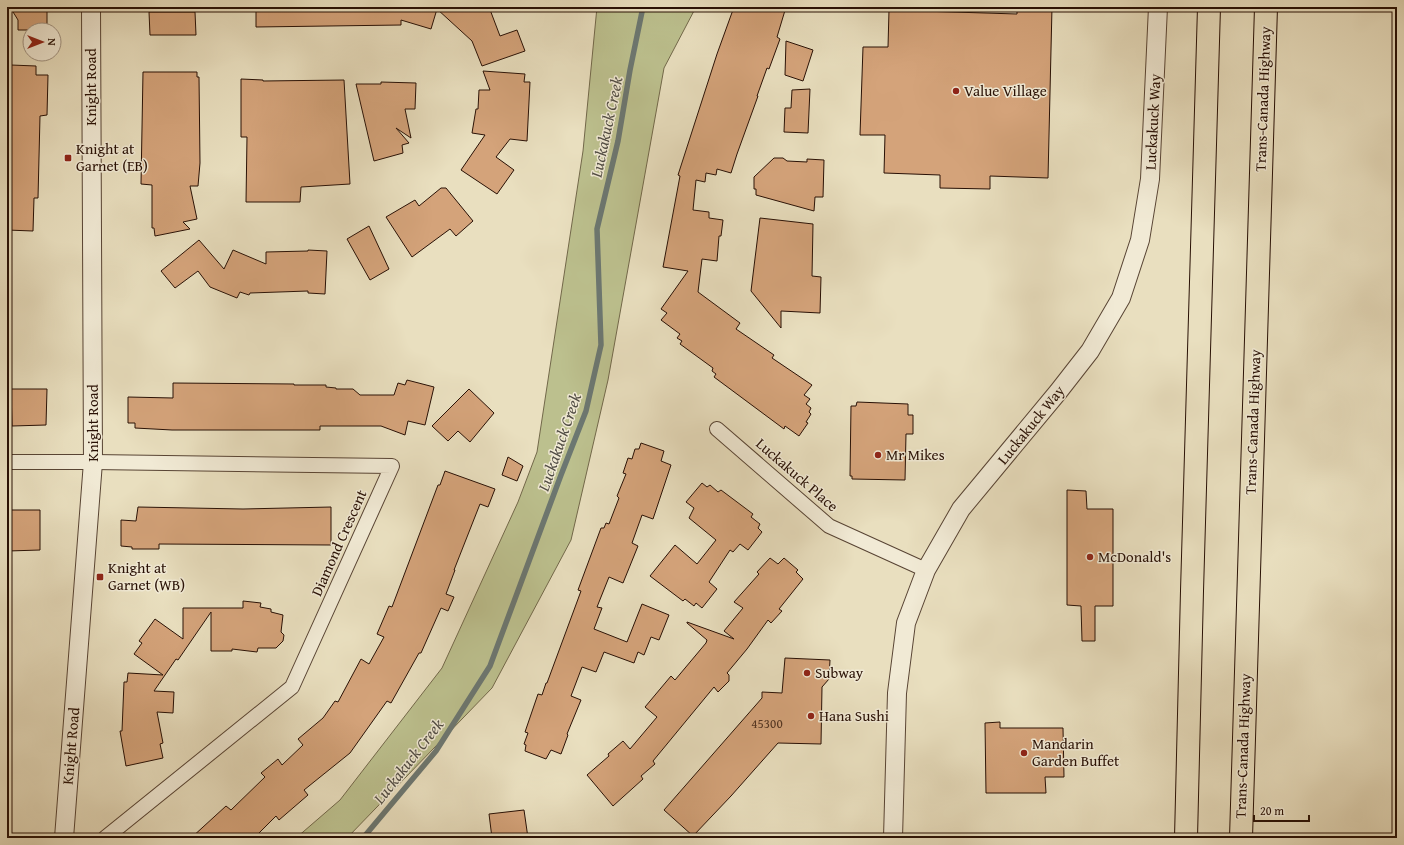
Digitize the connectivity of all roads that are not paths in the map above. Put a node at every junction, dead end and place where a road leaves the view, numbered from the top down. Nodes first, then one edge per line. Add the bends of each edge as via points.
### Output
1 (91, 7) edge
2 (1158, 7) edge
3 (1209, 7) edge
4 (1266, 7) edge
5 (717, 429) dead end
6 (7, 462) edge
7 (93, 462) junction
8 (926, 570) junction
9 (64, 838) edge
10 (106, 838) edge
11 (893, 838) edge
12 (1186, 838) edge
13 (1241, 838) edge

1 - 7 street, Knight Road
2 - 8 street, Luckakuck Way via 1150,179 1140,240 1120,298 1090,351 961,509
3 - 12 highway
4 - 13 highway, Trans-Canada Highway
5 - 8 street, Luckakuck Place via 829,526
6 - 7 street
7 - 9 street, Knight Road
7 - 10 street, Diamond Crescent via 392,466 292,687
8 - 11 street, Luckakuck Way via 906,623 899,678

